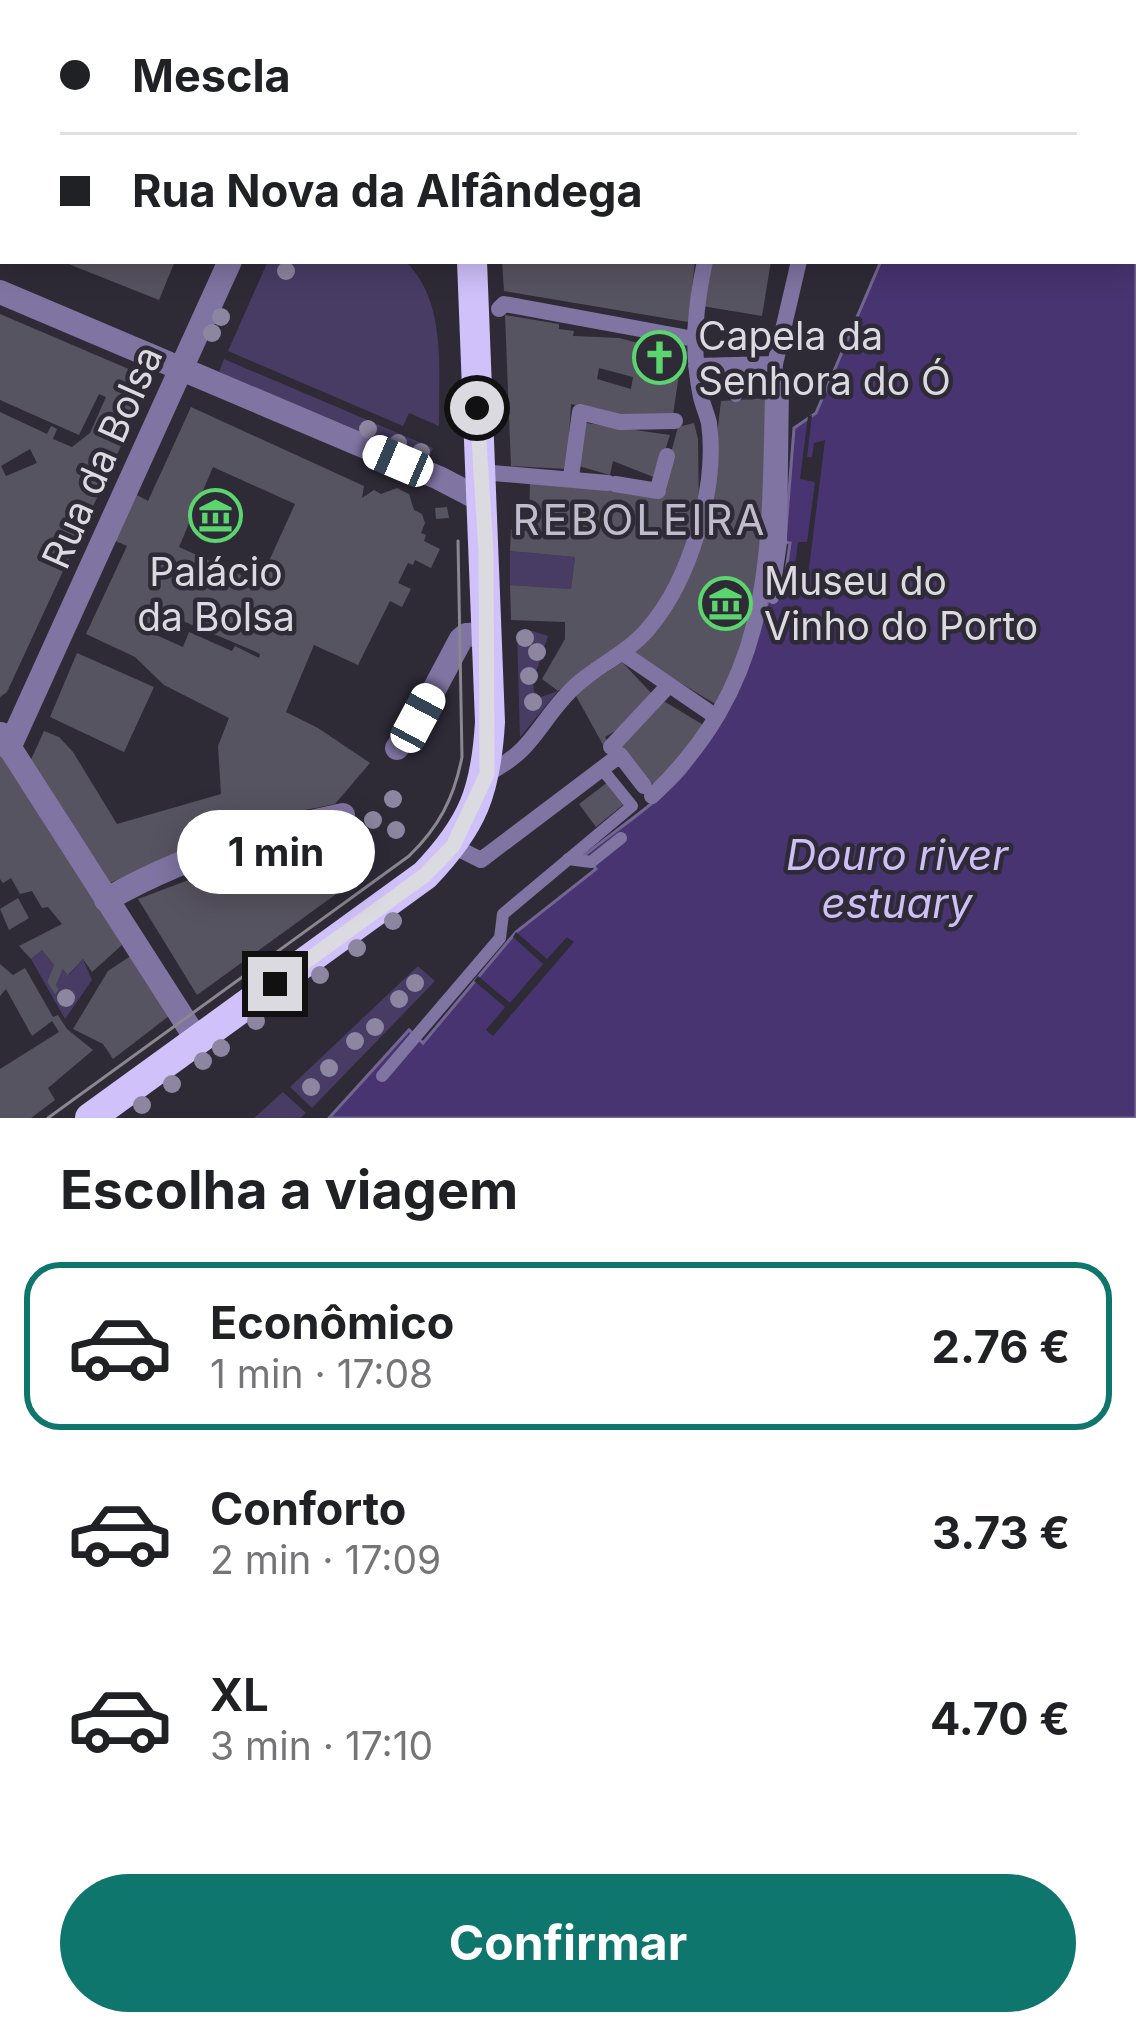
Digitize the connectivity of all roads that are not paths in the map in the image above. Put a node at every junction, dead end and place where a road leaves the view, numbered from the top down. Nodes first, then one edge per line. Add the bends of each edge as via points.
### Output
1 (229, 264) edge
2 (472, 264) edge
3 (704, 264) edge
4 (798, 264) edge
5 (0, 292) edge
6 (499, 309) dead end
7 (694, 339) junction
8 (775, 364) junction
9 (735, 365) junction
10 (696, 366) junction
11 (181, 370) junction
12 (736, 396) dead end
13 (773, 396) dead end
14 (675, 421) dead end
15 (668, 453) dead end
16 (571, 477) junction
17 (482, 486) junction
18 (773, 598) dead end
19 (487, 634) junction
20 (624, 654) junction
21 (669, 685) junction
22 (715, 716) junction
23 (5, 740) edge
24 (611, 747) dead end
25 (398, 748) dead end
26 (602, 769) junction
27 (487, 774) junction
28 (343, 814) dead end
29 (621, 838) dead end
30 (215, 844) dead end
31 (453, 846) junction
32 (568, 860) junction
33 (111, 897) junction
34 (197, 1040) junction
35 (382, 1076) dead end
36 (90, 1118) edge

1 - 11 street, Rua da Bolsa
2 - 17 main road
3 - 7 street
4 - 8 street
5 - 11 street
6 - 7 street
7 - 10 street
8 - 9 street
8 - 18 lane via 783,385
9 - 10 street
9 - 12 lane
10 - 20 street via 709,423 702,523 651,626
11 - 17 street via 439,478
11 - 23 street, Rua da Bolsa
13 - 22 street via 763,590 752,645
14 - 16 street via 620,422 580,412
15 - 16 street via 658,488
16 - 17 street
17 - 19 main road
19 - 25 street via 461,639
19 - 27 main road
20 - 21 street
20 - 27 street via 571,689 525,750
21 - 22 street
21 - 24 street
22 - 26 street via 681,769 648,791 620,755
23 - 33 street
26 - 31 street via 481,860
26 - 32 lane via 632,806
27 - 31 main road
28 - 33 street via 228,845
29 - 32 lane via 591,862
30 - 33 street via 122,883
31 - 34 main road via 425,875
32 - 35 lane via 502,914 500,938
33 - 34 street via 132,947
34 - 36 main road

